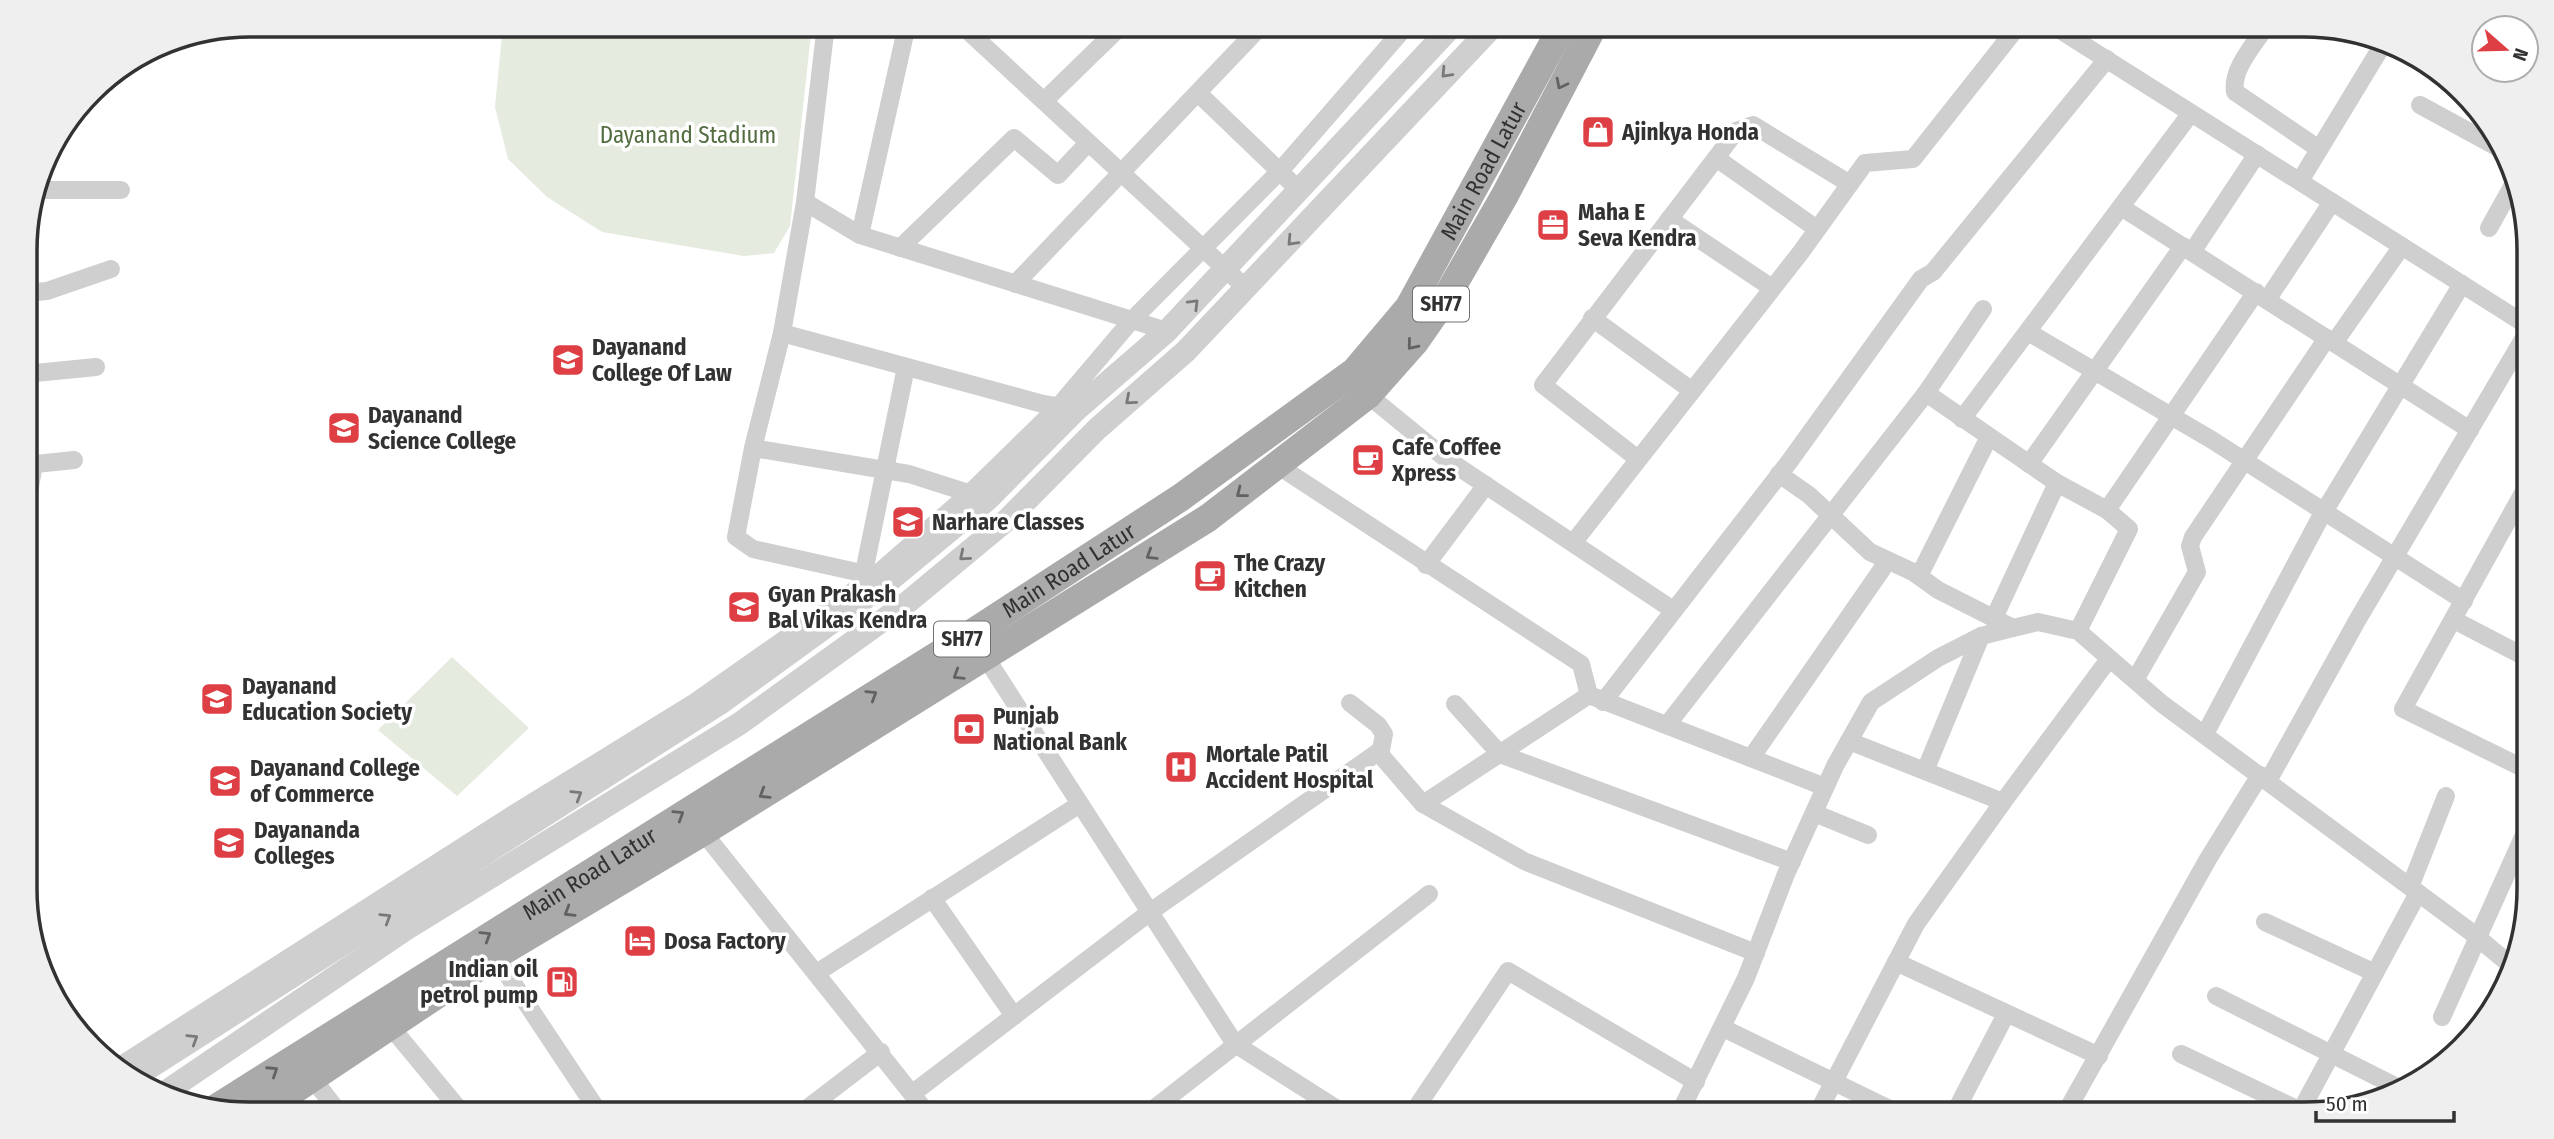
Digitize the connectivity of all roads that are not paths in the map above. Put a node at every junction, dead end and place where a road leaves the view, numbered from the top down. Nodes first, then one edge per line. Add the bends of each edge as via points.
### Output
1 (824, 37) edge
2 (904, 37) edge
3 (979, 37) edge
4 (1109, 37) edge
5 (1250, 37) edge
6 (1396, 37) edge
7 (1441, 37) edge
8 (1482, 37) edge
9 (1556, 37) edge
10 (1587, 37) edge
11 (2010, 37) edge
12 (2072, 37) edge
13 (2259, 37) edge
14 (2379, 50) edge
15 (2107, 59) junction
16 (1198, 93) junction
17 (1045, 100) junction
18 (2420, 105) dead end
19 (2191, 113) junction
20 (2489, 142) edge
21 (1088, 143) junction
22 (2319, 149) junction
23 (2257, 154) junction
24 (1716, 158) junction
25 (1280, 171) junction
26 (1122, 174) junction
27 (2300, 181) junction
28 (1850, 184) junction
29 (46, 190) edge
30 (121, 190) dead end
31 (1300, 191) junction
32 (2509, 193) edge
33 (805, 202) junction
34 (2332, 202) junction
35 (2121, 207) junction
36 (1669, 219) junction
37 (2489, 228) dead end
38 (1817, 229) junction
39 (860, 235) junction
40 (2402, 246) junction
41 (900, 248) junction
42 (1203, 248) junction
43 (2188, 249) junction
44 (111, 269) dead end
45 (1227, 270) junction
46 (1014, 284) junction
47 (2462, 284) junction
48 (1772, 288) junction
49 (1247, 289) junction
50 (37, 292) edge
51 (2261, 296) junction
52 (1983, 309) dead end
53 (1592, 318) junction
54 (1131, 321) junction
55 (2517, 322) edge
56 (1167, 331) junction
57 (2028, 332) junction
58 (782, 333) junction
59 (2330, 340) junction
60 (2517, 348) edge
61 (96, 367) dead end
62 (906, 367) junction
63 (37, 373) edge
64 (2096, 373) junction
65 (2400, 386) junction
66 (1690, 390) junction
67 (1926, 393) junction
68 (1368, 395) junction
69 (1067, 408) junction
70 (2169, 415) junction
71 (1962, 419) junction
72 (2470, 430) junction
73 (1989, 438) junction
74 (753, 448) junction
75 (1638, 459) junction
76 (74, 460) dead end
77 (2244, 461) junction
78 (37, 463) edge
79 (2029, 464) junction
80 (1277, 465) junction
81 (886, 470) junction
82 (1779, 474) junction
83 (2057, 483) junction
84 (1486, 485) junction
85 (979, 496) junction
86 (2517, 504) edge
87 (2107, 510) junction
88 (2324, 513) junction
89 (1830, 515) junction
90 (1573, 543) junction
91 (2395, 557) junction
92 (1887, 562) junction
93 (1426, 565) junction
94 (876, 576) junction
95 (1919, 576) junction
96 (2464, 601) junction
97 (1673, 610) junction
98 (1994, 618) junction
99 (2454, 620) junction
100 (2013, 628) junction
101 (2078, 631) junction
102 (1981, 636) junction
103 (2517, 653) edge
104 (986, 658) junction
105 (2109, 659) junction
106 (2135, 680) junction
107 (1596, 698) junction
108 (1350, 703) dead end
109 (1455, 704) dead end
110 (690, 723) junction
111 (1667, 725) junction
112 (2205, 734) junction
113 (1849, 741) junction
114 (704, 746) junction
115 (1378, 752) junction
116 (1500, 754) junction
117 (1751, 758) junction
118 (2517, 765) edge
119 (1925, 771) junction
120 (2264, 778) junction
121 (1825, 787) junction
122 (2446, 796) dead end
123 (2003, 802) junction
124 (1080, 803) junction
125 (1423, 804) junction
126 (1814, 813) junction
127 (703, 832) junction
128 (1868, 835) dead end
129 (2517, 849) edge
130 (1791, 862) junction
131 (2414, 890) junction
132 (1429, 894) dead end
133 (933, 898) junction
134 (1150, 912) junction
135 (2265, 922) dead end
136 (2476, 936) junction
137 (1756, 953) junction
138 (495, 956) junction
139 (2505, 960) edge
140 (1896, 962) junction
141 (818, 972) junction
142 (2375, 973) junction
143 (2216, 996) dead end
144 (2006, 1014) junction
145 (1014, 1016) junction
146 (2442, 1017) dead end
147 (391, 1027) junction
148 (1723, 1028) junction
149 (1235, 1044) junction
150 (881, 1052) junction
151 (2330, 1053) junction
152 (2181, 1054) dead end
153 (2099, 1056) junction
154 (126, 1062) edge
155 (141, 1072) edge
156 (313, 1079) junction
157 (1696, 1082) junction
158 (1832, 1082) junction
159 (2390, 1083) edge
160 (172, 1088) edge
161 (913, 1093) junction
162 (228, 1100) edge
163 (278, 1102) edge
164 (331, 1102) edge
165 (453, 1102) edge
166 (592, 1102) edge
167 (816, 1102) edge
168 (919, 1102) edge
169 (1162, 1102) edge
170 (1319, 1102) edge
171 (1420, 1102) edge
172 (1685, 1102) edge
173 (1823, 1102) edge
174 (1874, 1102) edge
175 (1960, 1102) edge
176 (2072, 1102) edge
177 (2279, 1102) edge
178 (2307, 1102) edge

1 - 33 street
2 - 39 street
3 - 17 street
4 - 17 street
5 - 16 street
6 - 25 street
7 - 31 street
8 -> 49 street
162 -> 9 main road, Main Road Latur / SH77 via 952,646 1180,498 1355,371 1409,307
10 -> 68 main road, Main Road Latur / SH77 via 1447,296 1415,342
11 - 28 street via 1913,159 1865,163
12 - 15 street
13 - 22 street via 2237,72 2235,92
14 - 22 street
15 - 19 street
15 - 82 street via 1933,272 1921,279
16 - 25 street
16 - 26 street
17 - 21 street
18 - 20 street
19 - 23 street
19 - 35 street
21 - 26 street
21 - 41 street via 1058,176 1014,138
22 - 27 street
23 - 27 street
23 - 43 street
24 - 28 street via 1736,131 1753,125
24 - 36 street
24 - 38 street
25 - 31 street
25 - 42 street
26 - 42 street
26 - 46 street
27 - 34 street
28 - 38 street
29 - 30 street
31 - 45 street
32 - 37 street
33 - 39 street
33 - 58 street
34 - 40 street
34 - 51 street
35 - 43 street
35 - 57 street
36 - 48 street
36 - 53 street
38 - 48 street
39 - 41 street
40 - 47 street
40 - 59 street
41 - 46 street
42 - 45 street
42 - 54 street
43 - 51 street
43 - 64 street
44 - 50 street
45 - 49 street
56 -> 45 street
46 - 54 street
47 - 55 street
47 - 65 street
48 - 66 street
49 -> 114 street via 1007,519 908,602
51 - 59 street
51 - 70 street
52 - 67 street
53 - 66 street
53 - 75 street via 1543,384
54 - 56 street
54 - 69 street
56 - 69 street
57 - 64 street
57 - 71 street
58 - 62 street
58 - 74 street
59 - 65 street
59 - 77 street
60 - 72 street
61 - 63 street
62 - 69 street
62 - 81 street
64 - 70 street
64 - 79 street
65 - 72 street
65 - 88 street
66 - 75 street
67 - 71 street
67 - 89 street
68 - 80 main road, Main Road Latur / SH77
68 - 84 street
69 - 85 street
70 - 77 street
70 - 87 street
71 - 73 street
72 - 91 street
73 - 79 street
73 - 95 street
74 - 81 street
74 - 94 street via 736,537 753,549
75 - 90 street
76 - 78 street
77 - 88 street
77 - 106 street via 2193,537 2190,546 2197,572
79 - 83 street
80 - 93 street
80 -> 104 main road, Main Road Latur / SH77 via 1208,518
81 - 85 street
81 - 94 street
82 - 89 street
82 - 97 street
83 - 87 street
83 - 98 street
84 - 90 street
84 - 93 street
85 - 94 street
86 - 96 street
87 - 101 street via 2129,529
88 - 91 street
88 - 112 street
89 - 92 street
89 - 111 street
90 - 97 street
91 - 96 street
91 - 120 street
92 - 95 street
92 - 117 street
93 - 107 street via 1581,664
94 - 110 street
94 - 154 street via 692,704
95 - 98 street
96 - 99 street
97 - 107 street
98 - 100 street
99 - 103 street
99 - 118 street via 2403,709
100 - 101 street via 2038,622
100 - 102 street
101 - 105 street
102 - 113 street via 1871,702
102 - 119 street
104 - 124 street
104 -> 127 main road, Main Road Latur / SH77
105 - 106 street
105 - 123 street
106 - 112 street
107 - 111 street
107 - 116 street
108 - 115 street via 1384,734
109 - 116 street
110 - 114 street
155 -> 110 street
111 - 117 street
112 - 120 street
113 - 119 street
113 - 121 street
114 - 160 street via 406,929
115 - 125 street
115 - 134 street
116 - 125 street
116 - 130 street
117 - 121 street
119 - 123 street
120 - 131 street
120 - 153 street via 2208,859
121 - 126 street
122 - 131 street
123 - 140 street via 1916,924
124 - 133 street
124 - 134 street
125 - 137 street via 1524,861
126 - 128 street
126 - 130 street
127 -> 138 main road, Main Road Latur / SH77
127 - 141 street
129 - 136 street
130 - 137 street
131 - 136 street
131 - 142 street
132 - 149 street
133 - 141 street
133 - 145 street
134 - 145 street
134 - 149 street
135 - 142 street
136 - 139 street
136 - 146 street
137 - 148 street
138 - 147 main road, Main Road Latur / SH77
138 - 166 street
140 - 144 street
140 - 158 street
141 - 150 street
142 - 151 street
143 - 151 street
144 - 153 street
144 - 175 street
145 - 161 street
147 - 156 main road, Main Road Latur / SH77
147 - 165 street
148 - 157 street
148 - 158 street
149 - 169 street
149 - 170 street
150 - 161 street
150 - 167 street
151 - 159 street
151 - 178 street
152 - 177 street
153 - 176 street
156 - 163 main road, Main Road Latur / SH77
156 - 164 street
157 - 171 street via 1508,971
157 - 172 street
158 - 173 street
158 - 174 street
161 - 168 street

